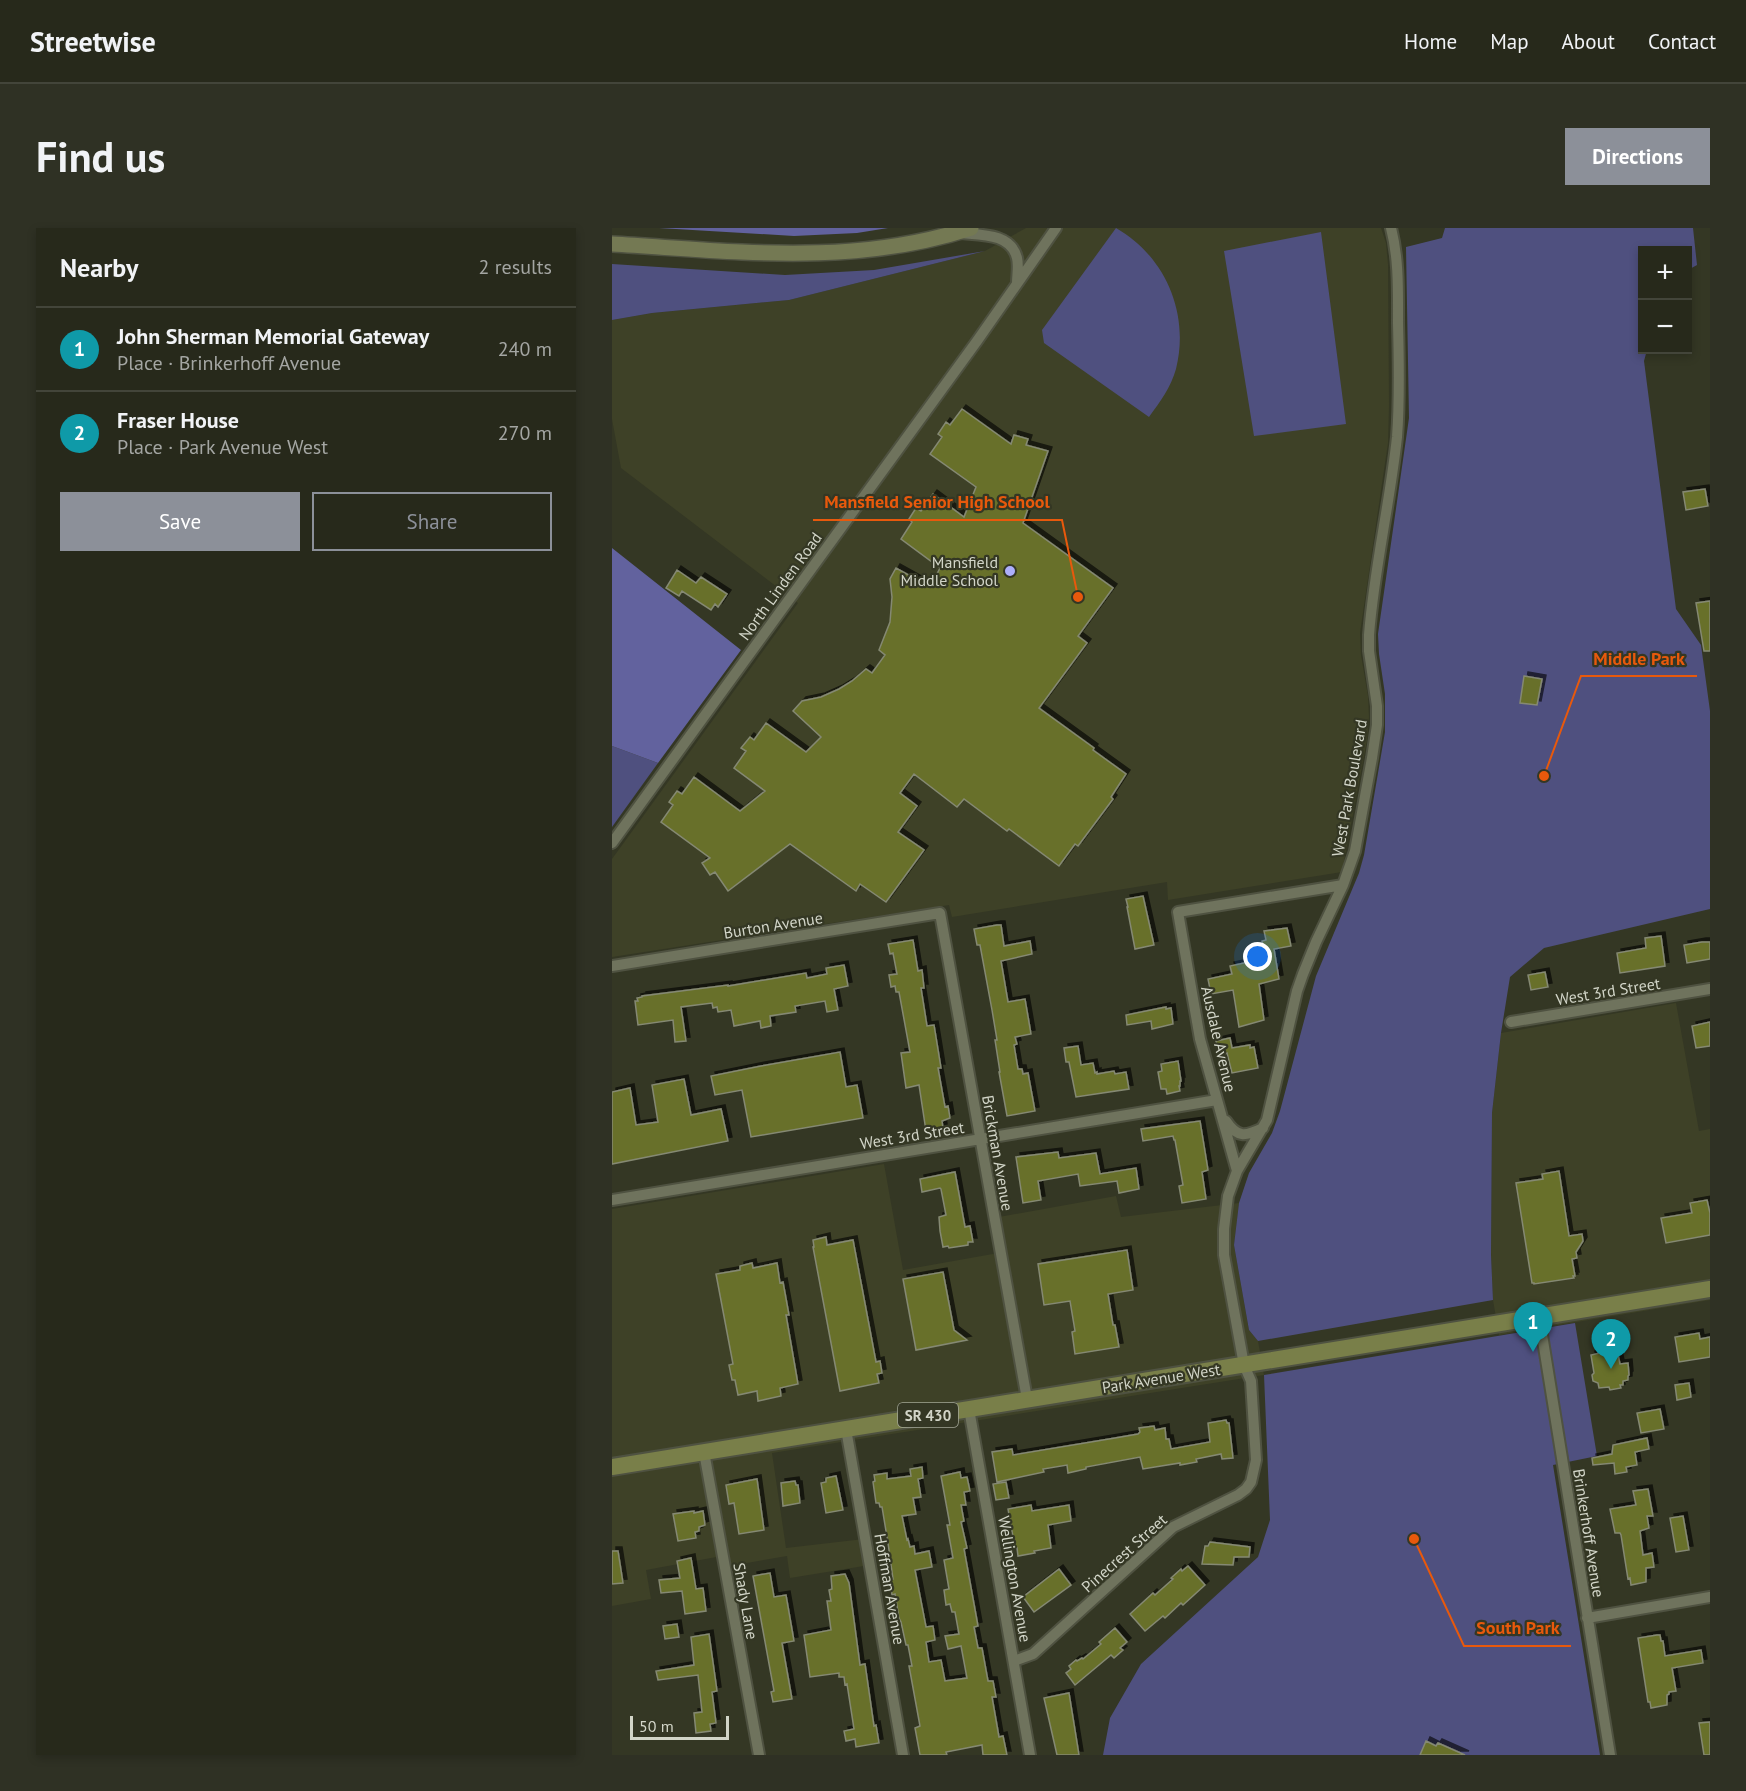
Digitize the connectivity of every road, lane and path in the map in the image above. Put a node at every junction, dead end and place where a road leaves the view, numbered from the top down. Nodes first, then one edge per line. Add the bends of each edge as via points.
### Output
1 (1056, 228) edge
2 (1390, 228) edge
3 (964, 230) edge
4 (612, 244) edge
5 (1017, 283) junction
6 (612, 843) edge
7 (1343, 885) junction
8 (940, 913) joint
9 (612, 966) edge
10 (1710, 989) edge
11 (1511, 1022) dead end
12 (1217, 1100) junction
13 (1221, 1114) junction
14 (1264, 1127) junction
15 (980, 1140) junction
16 (1237, 1171) junction
17 (612, 1200) edge
18 (1710, 1289) edge
19 (1539, 1316) junction
20 (1244, 1365) junction
21 (1028, 1399) junction
22 (969, 1408) junction
23 (846, 1429) junction
24 (704, 1452) junction
25 (612, 1467) edge
26 (1710, 1598) edge
27 (1587, 1618) junction
28 (1014, 1661) junction
29 (759, 1755) edge
30 (903, 1755) edge
31 (1030, 1755) edge
32 (1610, 1755) edge

1 - 5 street, North Linden Road
2 - 7 street, West Park Boulevard via 1396,256 1399,396 1369,635 1377,725 1355,851
3 - 4 main road via 908,245 818,254
3 - 5 street via 1009,243 1017,260
5 - 6 street, North Linden Road
7 - 12 street, Ausdale Avenue via 1178,912 1200,1039
7 - 14 street, West Park Boulevard via 1297,991
8 - 9 street, Burton Avenue
8 - 15 street, Brickman Avenue
10 - 11 street, West 3rd Street
12 - 13 street, Ausdale Avenue
12 - 15 street, West 3rd Street
13 - 14 street via 1236,1133 1251,1134
13 - 16 street, Ausdale Avenue
14 - 16 street, West Park Boulevard
15 - 17 street, West 3rd Street
15 - 21 street, Brickman Avenue
16 - 20 street, West Park Boulevard via 1227,1205 1224,1255
18 - 19 main road, Park Avenue West / SR 430
19 - 20 main road, Park Avenue West / SR 430
19 - 27 street, Brinkerhoff Avenue
20 - 21 main road, Park Avenue West / SR 430
20 - 28 street, Pinecrest Street via 1251,1381 1256,1460 1246,1489 1173,1527 1033,1654
21 - 22 main road, Park Avenue West / SR 430
22 - 23 main road, Park Avenue West / SR 430
22 - 28 street, Wellington Avenue
23 - 24 main road, Park Avenue West / SR 430
23 - 30 street, Hoffman Avenue
24 - 25 main road, Park Avenue West / SR 430
24 - 29 street, Shady Lane
26 - 27 street
27 - 32 street, Brinkerhoff Avenue
28 - 31 street, Wellington Avenue

